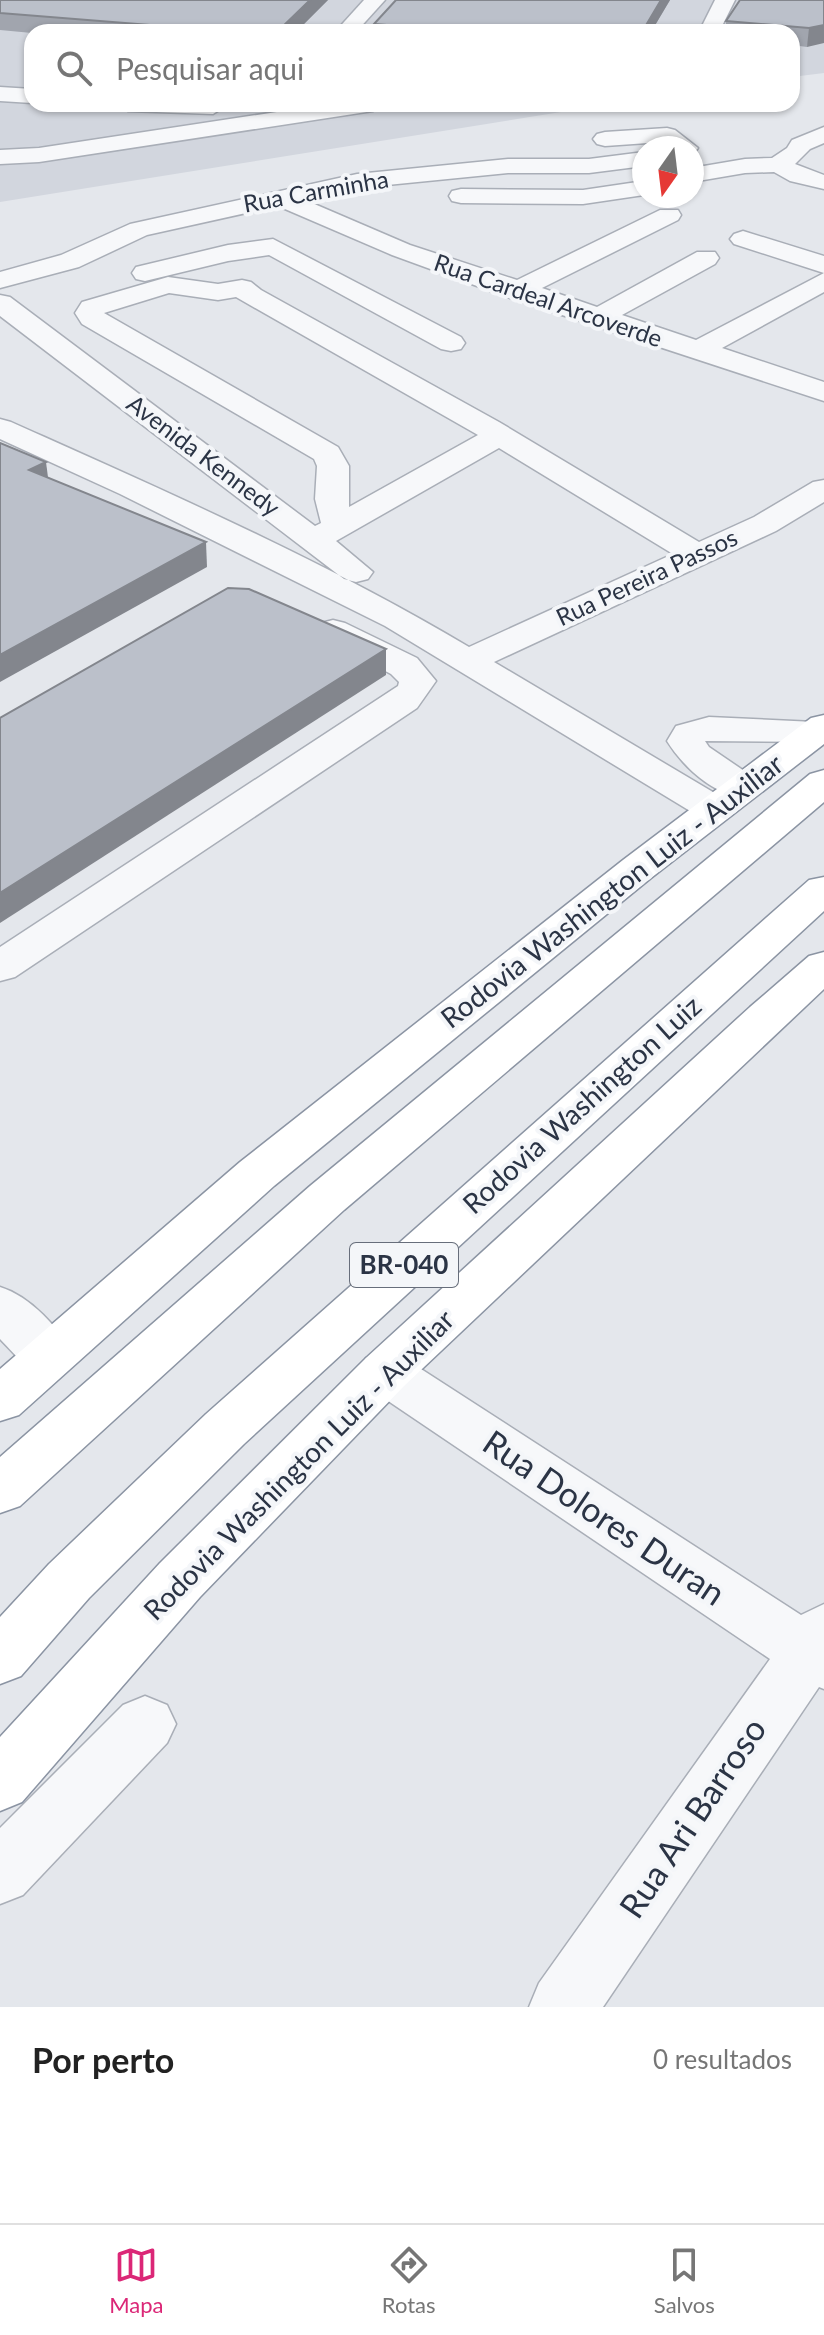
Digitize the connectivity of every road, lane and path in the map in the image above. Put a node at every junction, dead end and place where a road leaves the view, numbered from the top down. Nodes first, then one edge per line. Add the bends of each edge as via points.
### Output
1 (375, 0) edge
2 (725, 0) edge
3 (352, 24) edge
4 (713, 24) edge
5 (321, 112) edge
6 (824, 134) edge
7 (639, 136) edge
8 (668, 136) edge
9 (632, 137) edge
10 (0, 157) edge
11 (632, 161) edge
12 (704, 161) edge
13 (536, 164) junction
14 (768, 165) junction
15 (720, 171) junction
16 (454, 172) junction
17 (704, 173) edge
18 (824, 182) edge
19 (632, 189) edge
20 (468, 195) junction
21 (278, 197) junction
22 (433, 198) dead end
23 (377, 203) dead end
24 (308, 212) junction
25 (669, 215) dead end
26 (743, 239) dead end
27 (706, 258) dead end
28 (824, 265) edge
29 (824, 281) edge
30 (516, 291) junction
31 (66, 293) dead end
32 (2, 297) edge
33 (36, 300) dead end
34 (598, 317) junction
35 (451, 343) dead end
36 (696, 351) junction
37 (824, 392) edge
38 (0, 428) edge
39 (500, 435) junction
40 (824, 489) edge
41 (326, 533) junction
42 (698, 555) junction
43 (277, 558) junction
44 (296, 612) edge
45 (397, 619) junction
46 (467, 661) junction
47 (820, 730) edge
48 (824, 782) edge
49 (728, 798) junction
50 (824, 889) edge
51 (824, 966) edge
52 (0, 967) edge
53 (0, 1306) edge
54 (49, 1356) junction
55 (385, 1372) junction
56 (0, 1400) edge
57 (0, 1490) edge
58 (818, 1648) edge
59 (0, 1658) edge
60 (145, 1724) dead end
61 (0, 1782) edge
62 (0, 1873) edge
63 (563, 2007) edge

1 - 3 street
2 - 4 street
5 - 10 street
6 - 14 street
7 - 8 street
9 - 13 street via 546,148
11 - 13 street, Rua Carminha
12 - 15 street
13 - 16 street, Rua Carminha
14 - 15 street
14 - 18 street
15 - 17 street
16 - 20 street
16 - 21 street, Rua Carminha via 381,178
19 - 20 street via 583,197
20 - 22 street
21 - 24 street, Rua Cardeal Arcoverde
21 - 32 street, Rua Carminha via 139,229
23 - 24 street
24 - 30 street, Rua Cardeal Arcoverde
25 - 30 street
26 - 28 street
27 - 34 street
29 - 36 street
30 - 34 street, Rua Cardeal Arcoverde
31 - 35 street via 273,247
32 - 33 street
32 - 41 street, Avenida Kennedy
34 - 36 street, Rua Cardeal Arcoverde
36 - 37 street, Rua Cardeal Arcoverde
38 - 43 street, Avenida Kennedy
39 - 41 street
39 - 41 street via 242,288 218,292 168,285 92,308 92,318 327,454 333,466
39 - 42 street
40 - 42 street, Rua Pereira Passos
41 - 43 street
41 - 45 street, Avenida Kennedy
42 - 46 street, Rua Pereira Passos
43 - 45 street, Avenida Kennedy
44 - 52 street via 404,666 418,681 414,690
45 - 46 street, Avenida Kennedy
46 - 49 street, Avenida Kennedy
47 - 49 highway, Rodovia Washington Luiz - Auxiliar
47 - 49 street via 709,728 689,734 686,741
48 - 57 highway via 327,1198
49 - 54 highway, Rodovia Washington Luiz - Auxiliar via 257,1174
50 - 59 highway, Rodovia Washington Luiz / BR-040 via 225,1429 69,1581
51 - 55 highway, Rodovia Washington Luiz - Auxiliar
53 - 54 street
54 - 56 highway, Rodovia Washington Luiz - Auxiliar
55 - 58 street, Rua Dolores Duran
55 - 61 highway, Rodovia Washington Luiz - Auxiliar via 180,1580
58 - 63 street, Rua Ari Barroso
60 - 62 street

